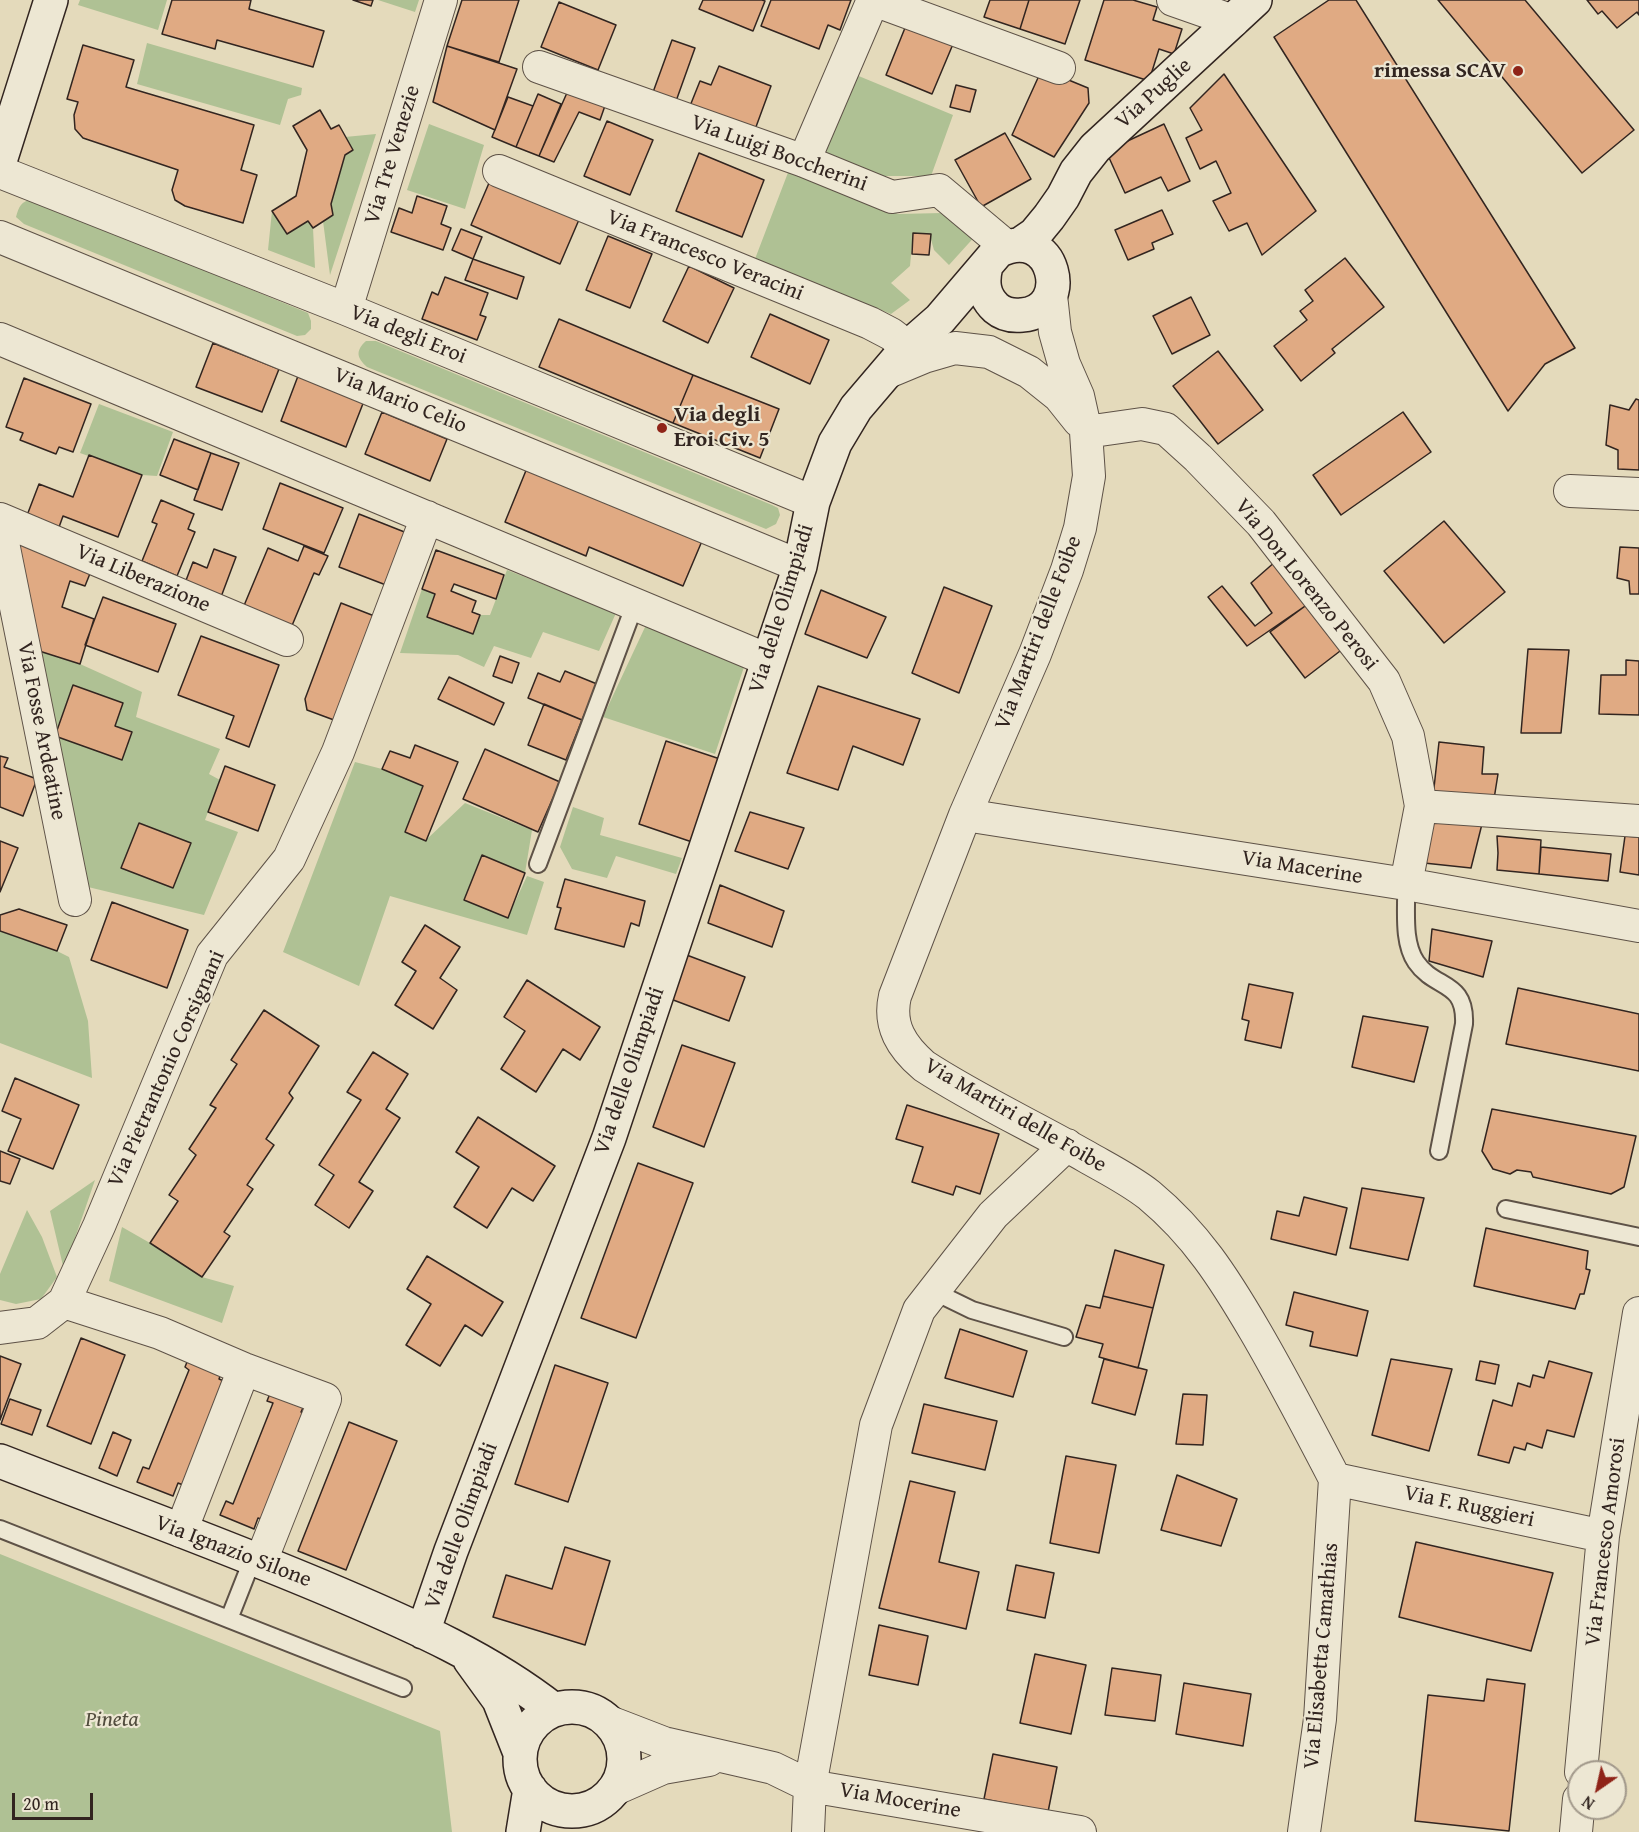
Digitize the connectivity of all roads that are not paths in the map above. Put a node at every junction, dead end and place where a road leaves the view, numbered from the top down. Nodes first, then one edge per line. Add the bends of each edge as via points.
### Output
1 (51, 0) edge
2 (441, 0) edge
3 (873, 0) edge
4 (1173, 0) edge
5 (1244, 10) edge
6 (539, 67) dead end
7 (1059, 68) dead end
8 (0, 161) edge
9 (804, 161) junction
10 (499, 171) dead end
11 (0, 172) edge
12 (1063, 197) junction
13 (0, 237) edge
14 (1004, 252) junction
15 (1052, 282) junction
16 (346, 309) junction
17 (1001, 310) junction
18 (940, 319) junction
19 (0, 339) edge
20 (908, 347) junction
21 (1064, 364) junction
22 (886, 373) junction
23 (1086, 432) junction
24 (1570, 491) dead end
25 (1639, 494) edge
26 (813, 502) junction
27 (427, 517) junction
28 (0, 519) edge
29 (0, 528) edge
30 (800, 566) junction
31 (635, 604) junction
32 (287, 640) dead end
33 (768, 660) junction
34 (1422, 806) junction
35 (965, 815) junction
36 (1639, 821) edge
37 (538, 864) dead end
38 (1407, 884) junction
39 (75, 900) dead end
40 (1639, 926) edge
41 (1067, 1145) junction
42 (1439, 1151) dead end
43 (1506, 1209) dead end
44 (1639, 1237) edge
45 (933, 1291) junction
46 (64, 1302) junction
47 (1639, 1313) edge
48 (0, 1328) edge
49 (1064, 1337) dead end
50 (244, 1369) junction
51 (0, 1461) edge
52 (1335, 1479) junction
53 (0, 1528) edge
54 (181, 1531) junction
55 (1603, 1536) junction
56 (257, 1560) junction
57 (229, 1619) junction
58 (423, 1632) junction
59 (463, 1651) junction
60 (403, 1688) dead end
61 (554, 1710) junction
62 (608, 1721) junction
63 (520, 1753) junction
64 (724, 1758) junction
65 (1582, 1760) edge
66 (810, 1786) junction
67 (530, 1789) junction
68 (613, 1790) junction
69 (572, 1821) edge
70 (523, 1832) edge
71 (808, 1832) edge
72 (1080, 1832) edge
73 (1304, 1832) edge

1 - 8 street
2 - 16 street, Via Tre Venezie
3 - 7 street
3 - 9 street
4 - 5 street
5 - 12 street, Via Puglie via 1095,148
6 - 9 street, Via Luigi Boccherini
9 - 14 street, Via Luigi Boccherini via 892,197 939,190
10 - 20 street, Via Francesco Veracini via 870,323
11 - 16 street, Via degli Eroi
12 - 14 street, Via Puglie via 1035,234
12 - 15 street, Via Puglie via 1053,243
13 - 30 street, Via Mario Celio
14 - 15 street via 1030,247 1040,252 1048,260
14 - 17 street via 983,277 988,299
14 - 18 street, Via Puglie
15 - 17 street via 1045,304 1037,310 1016,316
15 - 21 street, Via Martiri delle Foibe via 1054,323
16 - 26 street, Via degli Eroi
17 - 18 street, Via Puglie via 975,306
17 - 21 street, Via Martiri delle Foibe via 1043,340
18 - 20 street, Via Puglie
19 - 27 street
20 - 22 street, Via Puglie
21 - 23 street, Via Martiri delle Foibe via 1078,396
22 - 23 street via 955,348 989,352 1029,372 1059,396
22 - 26 street, Via Puglie via 856,408 835,443
23 - 34 street, Via Don Lorenzo Perosi via 1142,424 1166,429 1261,523 1384,681 1408,736
23 - 35 street, Via Martiri delle Foibe via 1089,477 1067,570
24 - 25 street
26 - 30 street, Via delle Olimpiadi
27 - 31 street
27 - 46 street, Via Pietrantonio Corsignani via 338,752 289,859 212,955
28 - 32 street, Via Liberazione
29 - 39 street, Via Fosse Ardeatine
30 - 33 street, Via delle Olimpiadi
31 - 33 street
31 - 37 lane
33 - 58 street, Via delle Olimpiadi via 609,1137
34 - 36 street
34 - 38 street, Via Don Lorenzo Perosi
35 - 38 street, Via Macerine
35 - 41 street, Via Martiri delle Foibe via 895,996 895,1029 907,1050 924,1066
38 - 40 street, Via Macerine
38 - 42 lane via 1410,950 1424,970 1457,994 1465,1012
41 - 45 street via 993,1215
41 - 52 street, Via Martiri delle Foibe via 1148,1195 1212,1261 1275,1366
43 - 44 lane
45 - 49 lane via 972,1310
45 - 66 street via 919,1310 876,1425
46 - 48 street via 37,1323
46 - 50 street via 160,1333
47 - 55 street, Via Francesco Amorosi
50 - 54 street
50 - 56 street via 325,1399
51 - 54 street, Via Ignazio Silone
52 - 55 street, Via F. Ruggieri
52 - 73 street, Via Elisabetta Camathias via 1320,1719
53 - 57 lane
54 - 56 street, Via Ignazio Silone
55 - 65 street, Via Francesco Amorosi
56 - 57 lane
56 - 58 street, Via Ignazio Silone
57 - 60 lane
58 - 59 street, Via Ignazio Silone
59 - 61 street, Via Ignazio Silone
59 - 63 street, Via Ignazio Silone via 499,1700
61 - 62 street via 582,1708
61 - 63 street via 531,1727
62 - 64 street, Via Mocerine via 664,1743
62 - 68 street via 617,1733 624,1762
63 - 67 street
64 - 66 street, Via Mocerine via 773,1768
64 - 68 street, Via Mocerine via 663,1768
66 - 71 street
66 - 72 street, Via Mocerine
67 - 69 street via 540,1800 567,1810
67 - 70 street
68 - 69 street

